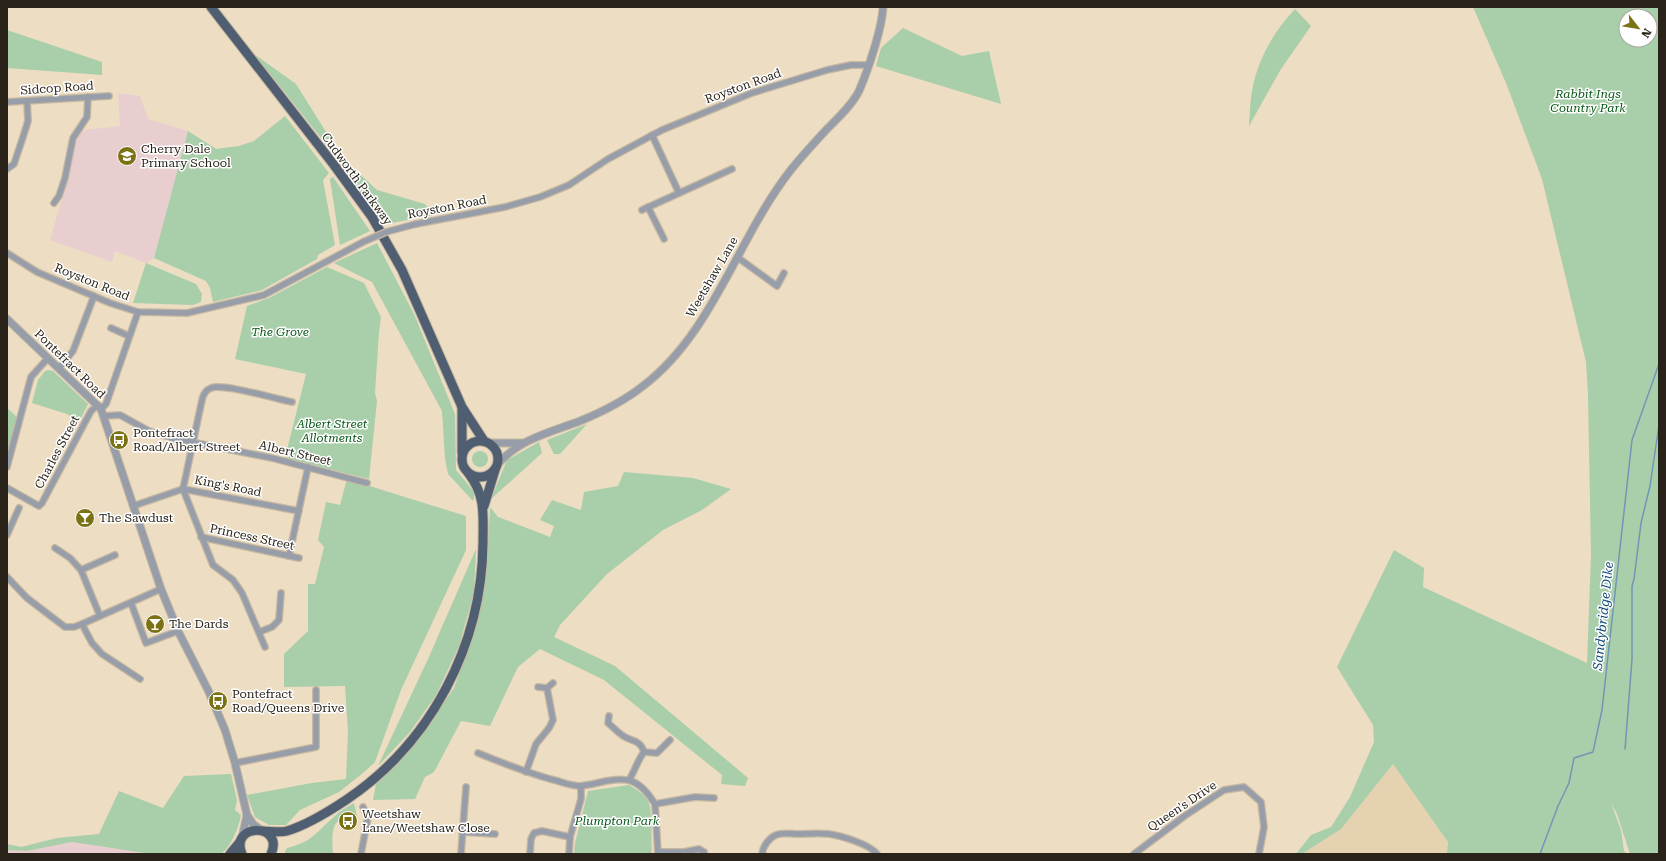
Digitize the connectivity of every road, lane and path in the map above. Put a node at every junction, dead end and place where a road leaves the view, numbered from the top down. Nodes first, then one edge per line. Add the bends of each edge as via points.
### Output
1 (211, 7) edge
2 (883, 7) edge
3 (868, 65) junction
4 (109, 96) dead end
5 (88, 97) junction
6 (27, 101) junction
7 (7, 102) edge
8 (652, 135) junction
9 (7, 169) edge
10 (732, 169) dead end
11 (679, 193) junction
12 (54, 203) dead end
13 (648, 207) junction
14 (642, 210) dead end
15 (664, 239) dead end
16 (7, 253) edge
17 (737, 257) junction
18 (784, 274) dead end
19 (94, 296) junction
20 (138, 312) junction
21 (7, 319) edge
22 (111, 328) dead end
23 (129, 336) junction
24 (48, 358) junction
25 (59, 368) junction
26 (292, 402) dead end
27 (462, 407) junction
28 (101, 410) junction
29 (192, 442) junction
30 (487, 442) junction
31 (523, 442) junction
32 (462, 457) junction
33 (7, 467) edge
34 (308, 467) junction
35 (497, 467) junction
36 (469, 474) junction
37 (367, 483) dead end
38 (7, 488) edge
39 (183, 489) junction
40 (132, 506) junction
41 (19, 508) dead end
42 (483, 509) junction
43 (299, 511) junction
44 (7, 535) edge
45 (201, 537) junction
46 (55, 548) dead end
47 (116, 555) dead end
48 (289, 556) junction
49 (299, 558) dead end
50 (82, 570) junction
51 (7, 577) edge
52 (161, 590) junction
53 (281, 593) dead end
54 (131, 603) junction
55 (100, 616) junction
56 (82, 624) junction
57 (178, 630) junction
58 (259, 632) junction
59 (265, 647) dead end
60 (140, 679) dead end
61 (553, 683) dead end
62 (538, 687) dead end
63 (547, 688) junction
64 (316, 690) dead end
65 (609, 716) dead end
66 (670, 740) dead end
67 (644, 752) junction
68 (478, 754) dead end
69 (235, 763) junction
70 (526, 772) junction
71 (629, 780) junction
72 (581, 786) junction
73 (466, 787) dead end
74 (714, 798) dead end
75 (655, 804) junction
76 (363, 807) dead end
77 (247, 815) junction
78 (262, 830) junction
79 (285, 832) junction
80 (462, 832) junction
81 (495, 834) dead end
82 (570, 837) junction
83 (241, 840) junction
84 (273, 852) edge
85 (704, 852) dead end
86 (659, 853) edge
87 (230, 854) edge
88 (242, 854) edge
89 (361, 854) edge
90 (461, 854) edge
91 (530, 854) edge
92 (569, 854) edge
93 (762, 854) edge
94 (877, 854) edge
95 (1134, 854) edge
96 (1258, 854) edge

1 - 27 highway, Cudworth Parkway via 372,217 402,270
2 - 3 street, Weetshaw Lane
3 - 8 street, Royston Road via 851,64 760,90
3 - 17 street, Weetshaw Lane via 858,92 790,171 771,198
4 - 5 street, Sidcop Road
5 - 6 street, Sidcop Road
5 - 12 street via 87,117 73,138 65,178
6 - 7 street, Sidcop Road
6 - 9 street via 28,121 25,132 14,164
8 - 11 street
8 - 20 street, Royston Road, bridge via 569,184 540,197 386,232 264,295 187,313
10 - 11 street
11 - 13 street
13 - 14 street
13 - 15 street
16 - 19 street, Royston Road via 37,272
17 - 18 street via 777,286
17 - 31 street, Weetshaw Lane via 690,338 666,366 642,387 612,406
19 - 20 street, Royston Road
19 - 25 street via 74,351
20 - 23 street
21 - 24 street, Pontefract Road
22 - 23 street
23 - 28 street via 106,404
24 - 25 street, Pontefract Road
24 - 33 street via 31,377
25 - 28 street, Pontefract Road
26 - 29 street via 226,388 212,388 203,395
27 - 30 highway, Cudworth Parkway
27 - 32 highway, Cudworth Parkway
28 - 29 street, Albert Street via 120,415 154,432
28 - 38 street, Charles Street via 91,411 39,506
28 - 40 street, Pontefract Road
29 - 34 street, Albert Street
29 - 39 street
30 - 31 street, Weetshaw Lane
30 - 32 highway via 478,440 467,446
30 - 35 highway, Cudworth Parkway via 497,452
31 - 35 street, Weetshaw Lane via 503,458
32 - 36 highway, Cudworth Parkway
34 - 37 street, Albert Street
34 - 43 street
35 - 36 highway via 486,476
35 - 42 highway, Cudworth Parkway
36 - 42 highway, Cudworth Parkway via 480,492
39 - 40 street, King's Road
39 - 43 street, King's Road
39 - 45 street
40 - 52 street, Pontefract Road
41 - 44 street
42 - 79 highway, Cudworth Parkway via 482,558 476,607 455,672 442,696 402,751 367,784 327,811
43 - 48 street
45 - 48 street, Princess Street
45 - 58 street via 213,565 233,580 242,593
46 - 50 street
47 - 50 street
48 - 49 street, Princess Street
50 - 55 street
51 - 56 street via 27,598 64,627
52 - 54 street
52 - 57 street, Pontefract Road
53 - 58 street via 279,620 272,627
54 - 55 street
54 - 57 street via 146,643
55 - 56 street
56 - 60 street via 92,643 102,654
57 - 69 street, Pontefract Road via 208,690 225,730
58 - 59 street
61 - 63 street
62 - 63 street
63 - 70 street via 553,720 536,744
64 - 69 street via 316,747
65 - 67 street via 608,723 625,737 642,746
66 - 67 street via 657,753
67 - 71 street
68 - 70 street
69 - 77 street, Pontefract Road
70 - 72 street
71 - 72 street via 602,781
71 - 75 street via 644,790
72 - 82 street via 581,799
73 - 80 street
74 - 75 street via 695,797
75 - 86 street
76 - 89 street via 368,817
77 - 78 street, Pontefract Road via 253,824
77 - 83 street, Pontefract Road
78 - 79 highway, Cudworth Parkway
78 - 83 highway via 250,831
78 - 84 highway via 272,840
79 - 84 highway
80 - 81 street
80 - 90 street
82 - 91 street via 542,831 534,833
82 - 92 street
83 - 87 highway
83 - 88 highway
85 - 86 street via 699,849
93 - 94 street via 768,840 776,834 830,834 865,845
95 - 96 street, Queen's Drive via 1224,790 1244,787 1261,802 1264,827

